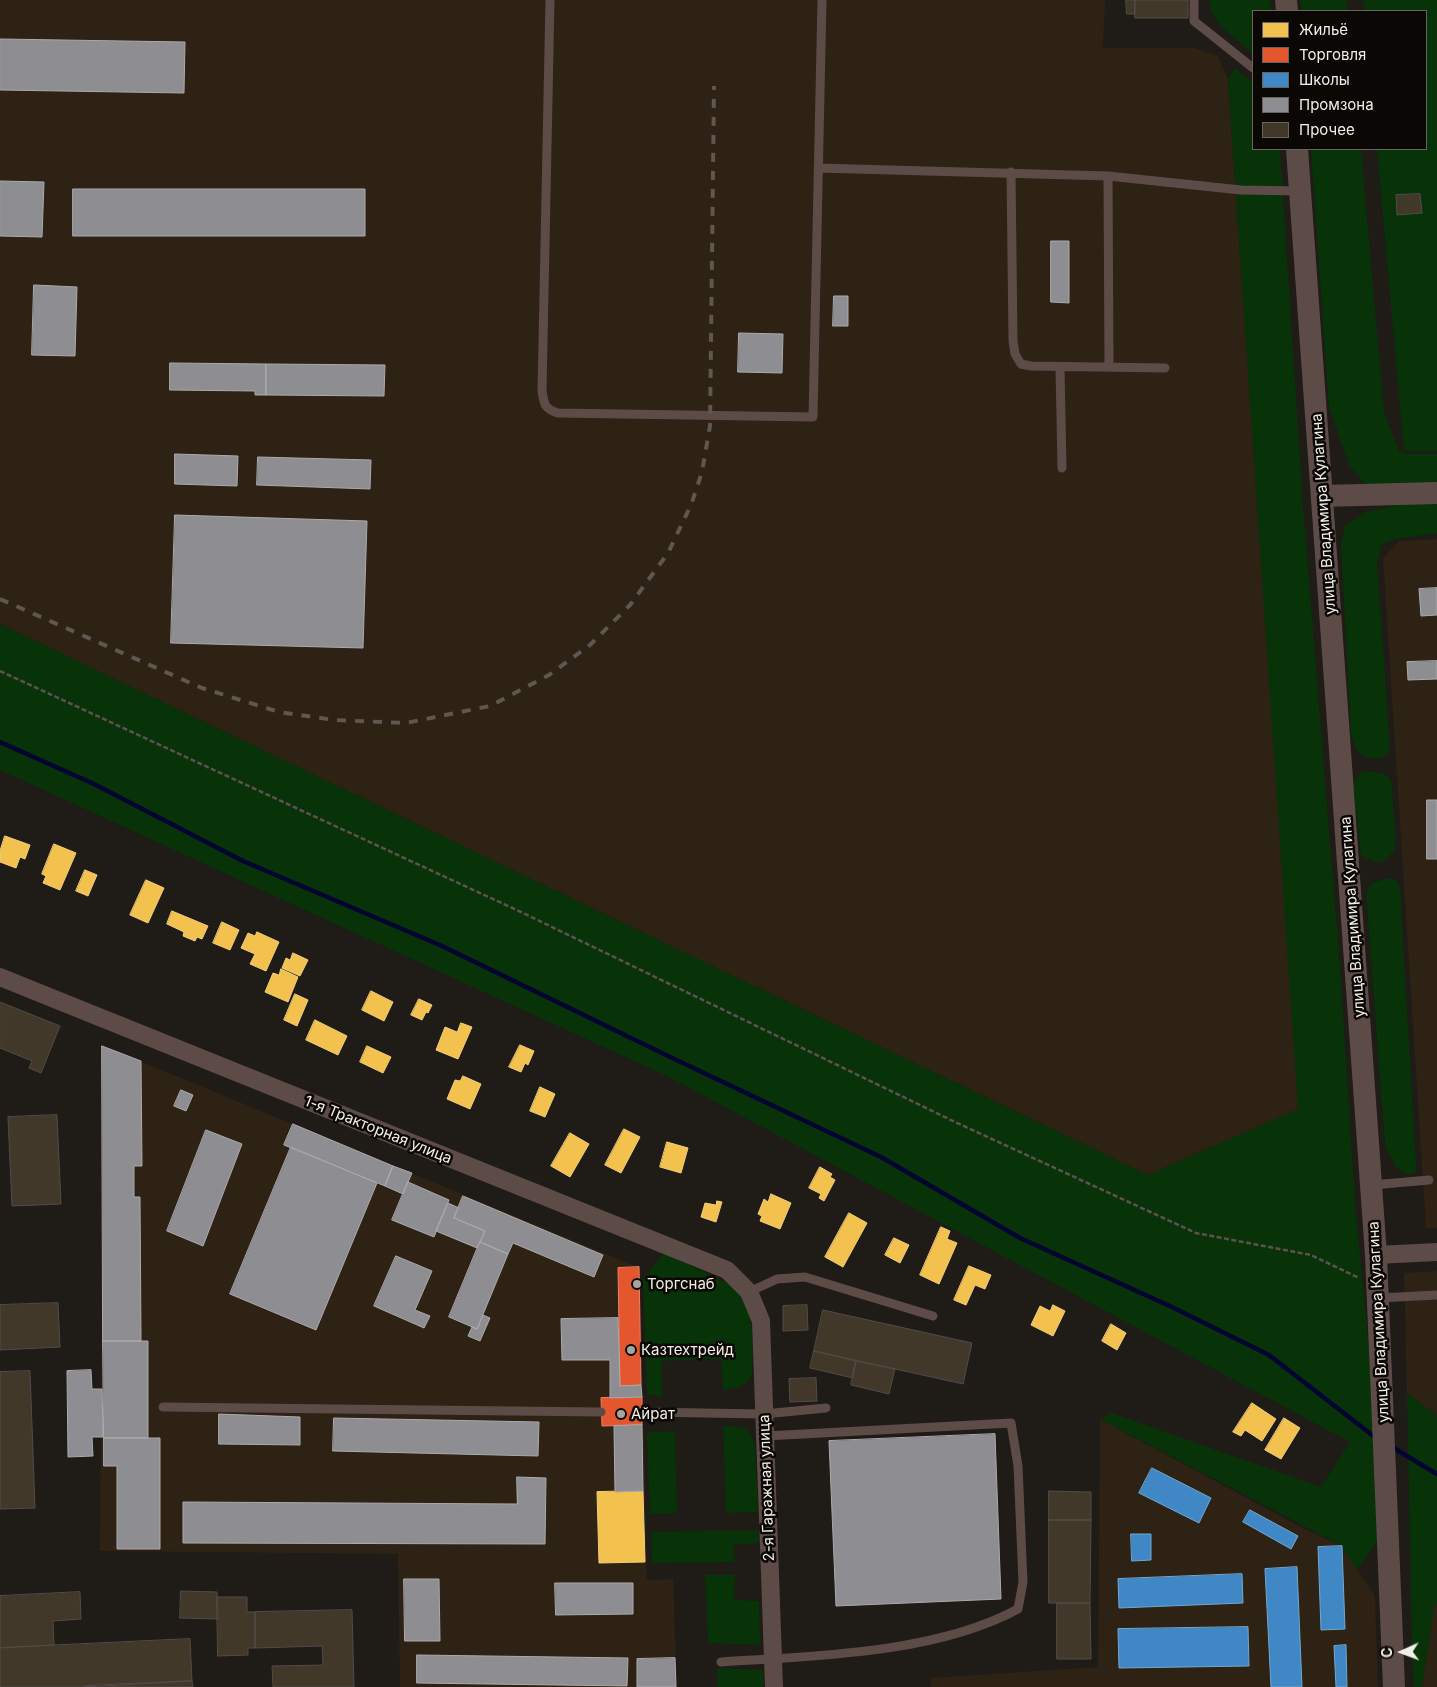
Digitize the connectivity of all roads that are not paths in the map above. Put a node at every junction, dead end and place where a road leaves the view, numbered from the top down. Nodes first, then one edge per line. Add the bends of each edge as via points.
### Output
1 (550, 0) edge
2 (822, 0) edge
3 (1194, 0) edge
4 (1252, 67) edge
5 (1297, 150) edge
6 (818, 168) junction
7 (1011, 172) junction
8 (1108, 176) junction
9 (1300, 190) junction
10 (1060, 367) junction
11 (1109, 367) junction
12 (1165, 368) dead end
13 (1062, 468) dead end
14 (1437, 493) edge
15 (1323, 496) junction
16 (0, 977) edge
17 (1429, 1180) dead end
18 (1371, 1185) junction
19 (1437, 1252) edge
20 (1376, 1255) junction
21 (749, 1292) junction
22 (1378, 1293) junction
23 (1437, 1295) edge
24 (932, 1316) dead end
25 (162, 1407) dead end
26 (826, 1408) dead end
27 (601, 1412) dead end
28 (643, 1412) dead end
29 (764, 1414) junction
30 (765, 1436) junction
31 (773, 1658) junction
32 (721, 1662) dead end
33 (774, 1687) edge
34 (1394, 1687) edge

1 - 6 lane via 542,392 543,403 550,410 568,413 813,417
2 - 6 lane
3 - 4 lane via 1194,21
5 - 9 street, улица Владимира Кулагина
6 - 7 lane
7 - 8 lane
7 - 10 lane via 1015,354 1021,364
8 - 9 lane via 1241,190
8 - 11 lane
9 - 15 street, улица Владимира Кулагина
10 - 11 lane
10 - 13 lane
11 - 12 lane
14 - 15 street
15 - 18 street, улица Владимира Кулагина
16 - 21 street, 1-я Тракторная улица via 727,1270
17 - 18 lane
18 - 20 street, улица Владимира Кулагина
19 - 20 street
20 - 22 street, улица Владимира Кулагина
21 - 24 lane via 778,1279 805,1277
21 - 29 street, 2-я Гаражная улица via 761,1321
22 - 23 lane
22 - 34 street, улица Владимира Кулагина
25 - 27 lane
26 - 29 lane
28 - 29 lane
29 - 30 street, 2-я Гаражная улица
30 - 31 street, 2-я Гаражная улица
30 - 31 lane via 1011,1423 1018,1466 1023,1582 1018,1609 968,1629 902,1645
31 - 32 lane
31 - 33 street, 2-я Гаражная улица

